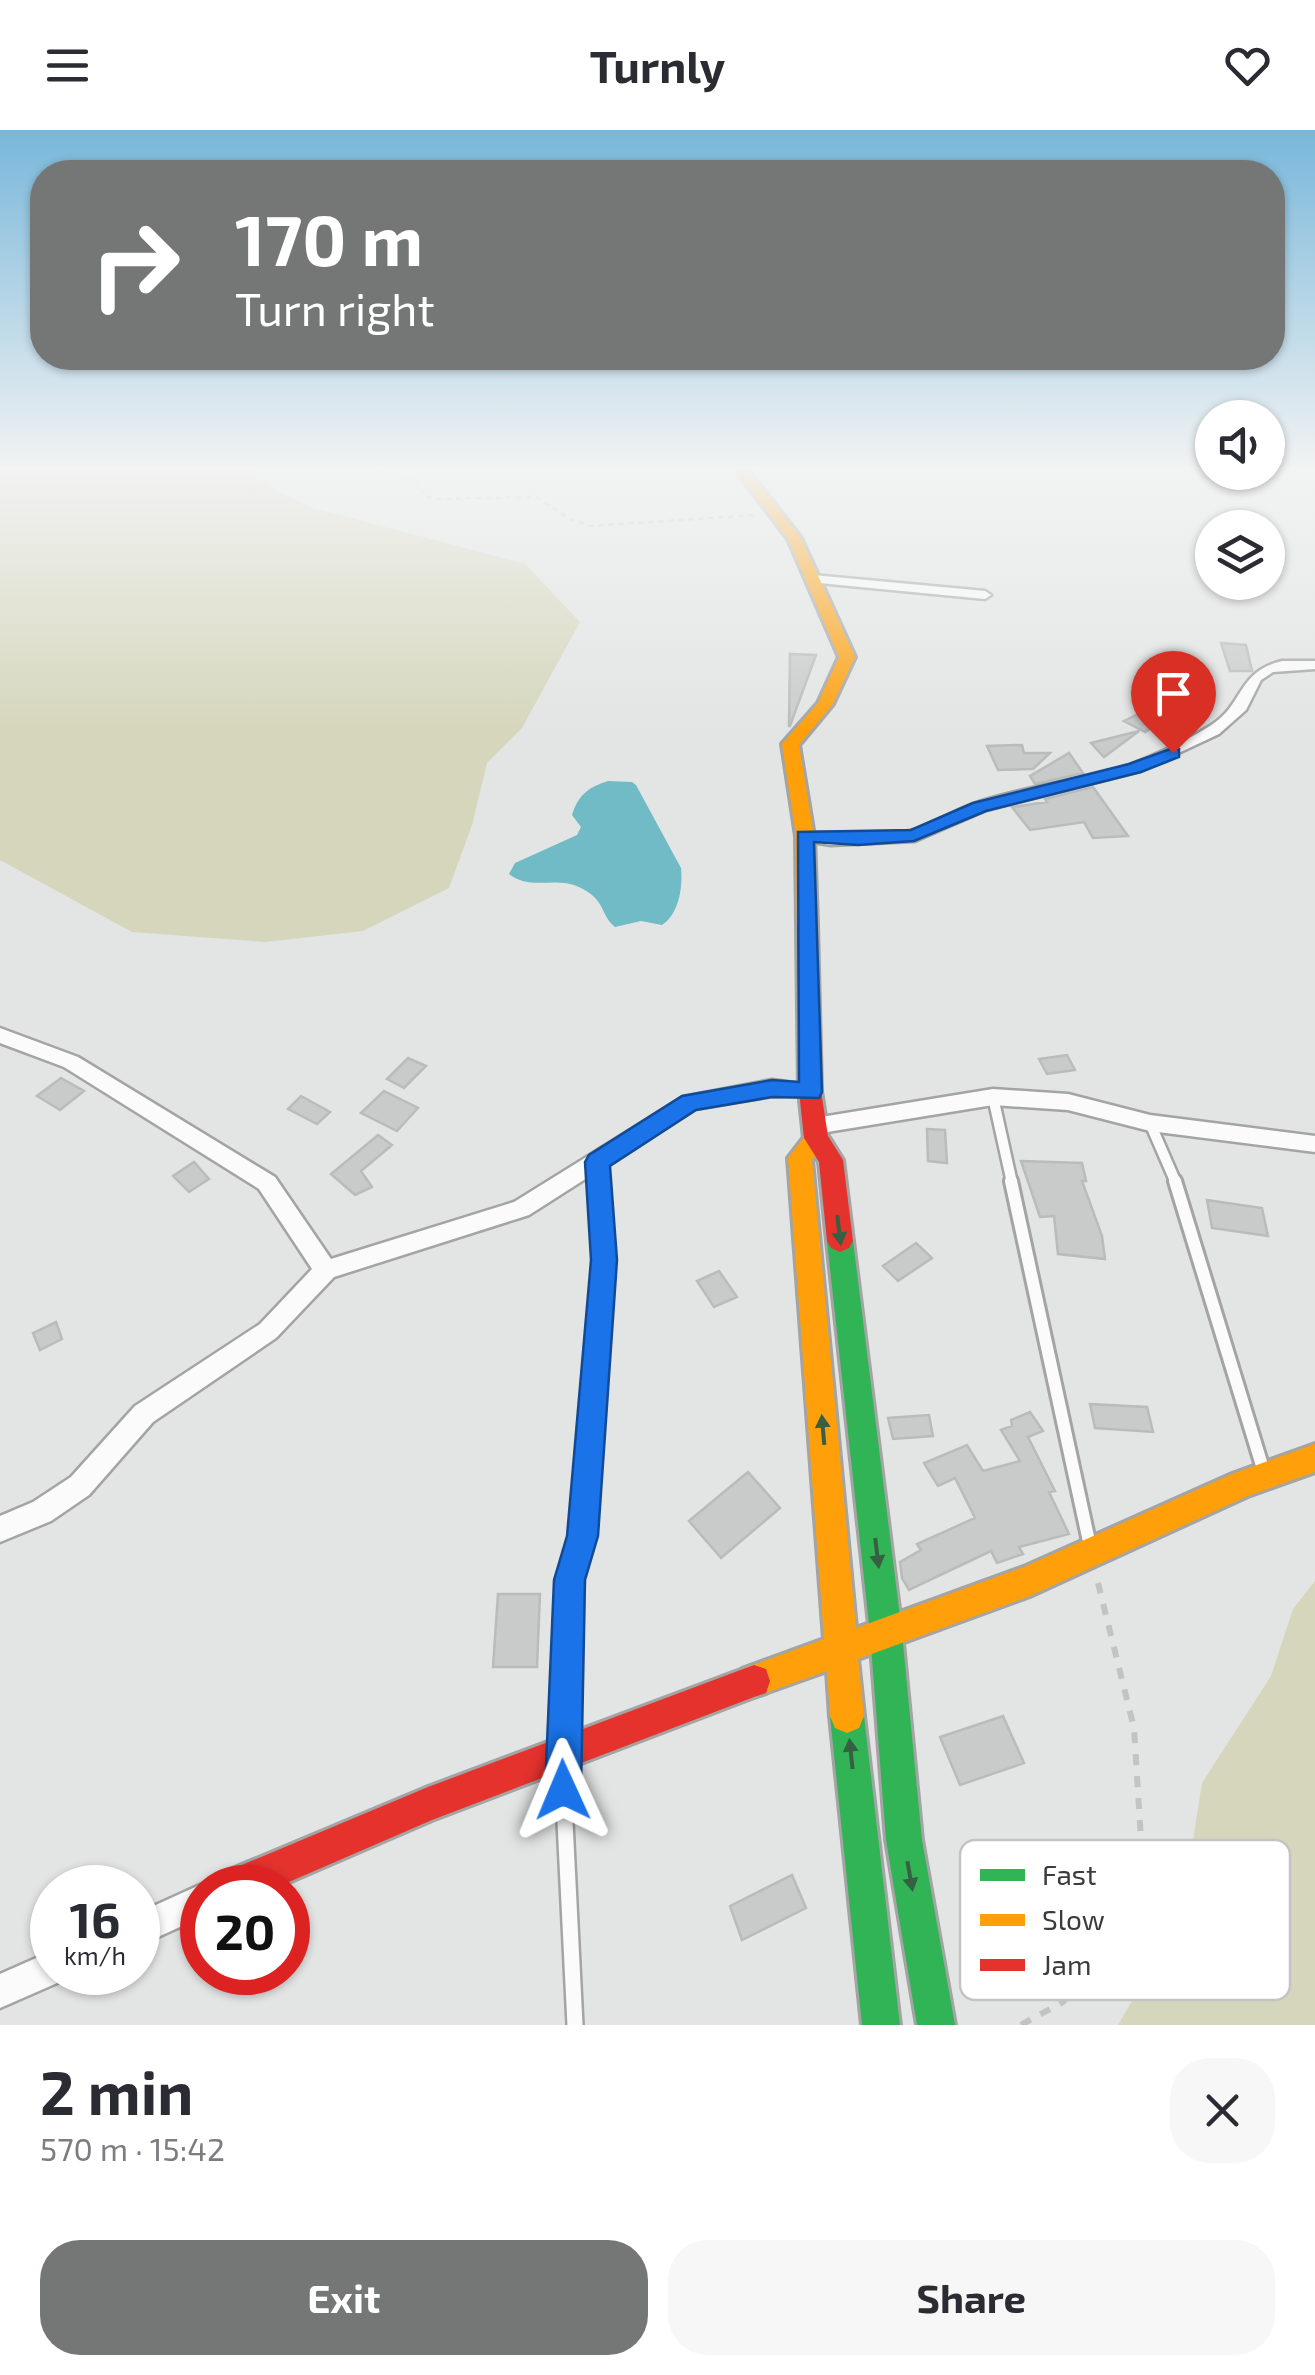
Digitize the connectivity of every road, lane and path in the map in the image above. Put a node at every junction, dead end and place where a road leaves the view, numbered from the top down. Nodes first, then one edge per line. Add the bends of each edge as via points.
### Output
1 (802, 555) edge
2 (812, 579) junction
3 (985, 595) dead end
4 (1315, 666) edge
5 (805, 836) junction
6 (0, 1035) edge
7 (810, 1092) junction
8 (993, 1097) junction
9 (1150, 1123) junction
10 (816, 1132) junction
11 (1315, 1144) edge
12 (597, 1162) junction
13 (326, 1270) junction
14 (1315, 1458) edge
15 (1265, 1472) junction
16 (0, 1529) edge
17 (1092, 1557) junction
18 (886, 1634) junction
19 (840, 1650) junction
20 (561, 1752) junction
21 (1141, 1840) edge
22 (282, 1865) edge
23 (30, 1978) edge
24 (0, 1991) edge
25 (1065, 2000) edge
26 (570, 2023) edge
27 (881, 2025) edge
28 (936, 2025) edge
29 (1021, 2025) edge

1 - 2 main road
2 - 3 street
2 - 5 main road via 846,657 838,688 790,744
4 - 5 street via 1268,670 1214,732 1135,768 980,807 914,836
5 - 7 main road
6 - 13 street via 71,1062 267,1183
7 - 10 main road
7 - 12 street via 772,1088 690,1102
8 - 9 street via 1068,1102
8 - 10 street
8 - 17 lane
9 - 11 street
9 - 15 lane via 1180,1192
10 -> 18 main road via 831,1160
19 -> 10 main road via 800,1158
12 - 13 street via 521,1209
12 - 20 lane via 604,1260 582,1536 569,1580
13 - 16 street via 268,1331 144,1414 80,1486
14 - 15 main road
15 - 17 main road
17 - 18 main road
17 - 21 path via 1134,1728
18 - 19 main road
18 -> 28 main road via 904,1840
19 - 20 main road
27 -> 19 main road
20 - 22 main road
20 - 26 lane
23 - 24 street
25 - 29 path

